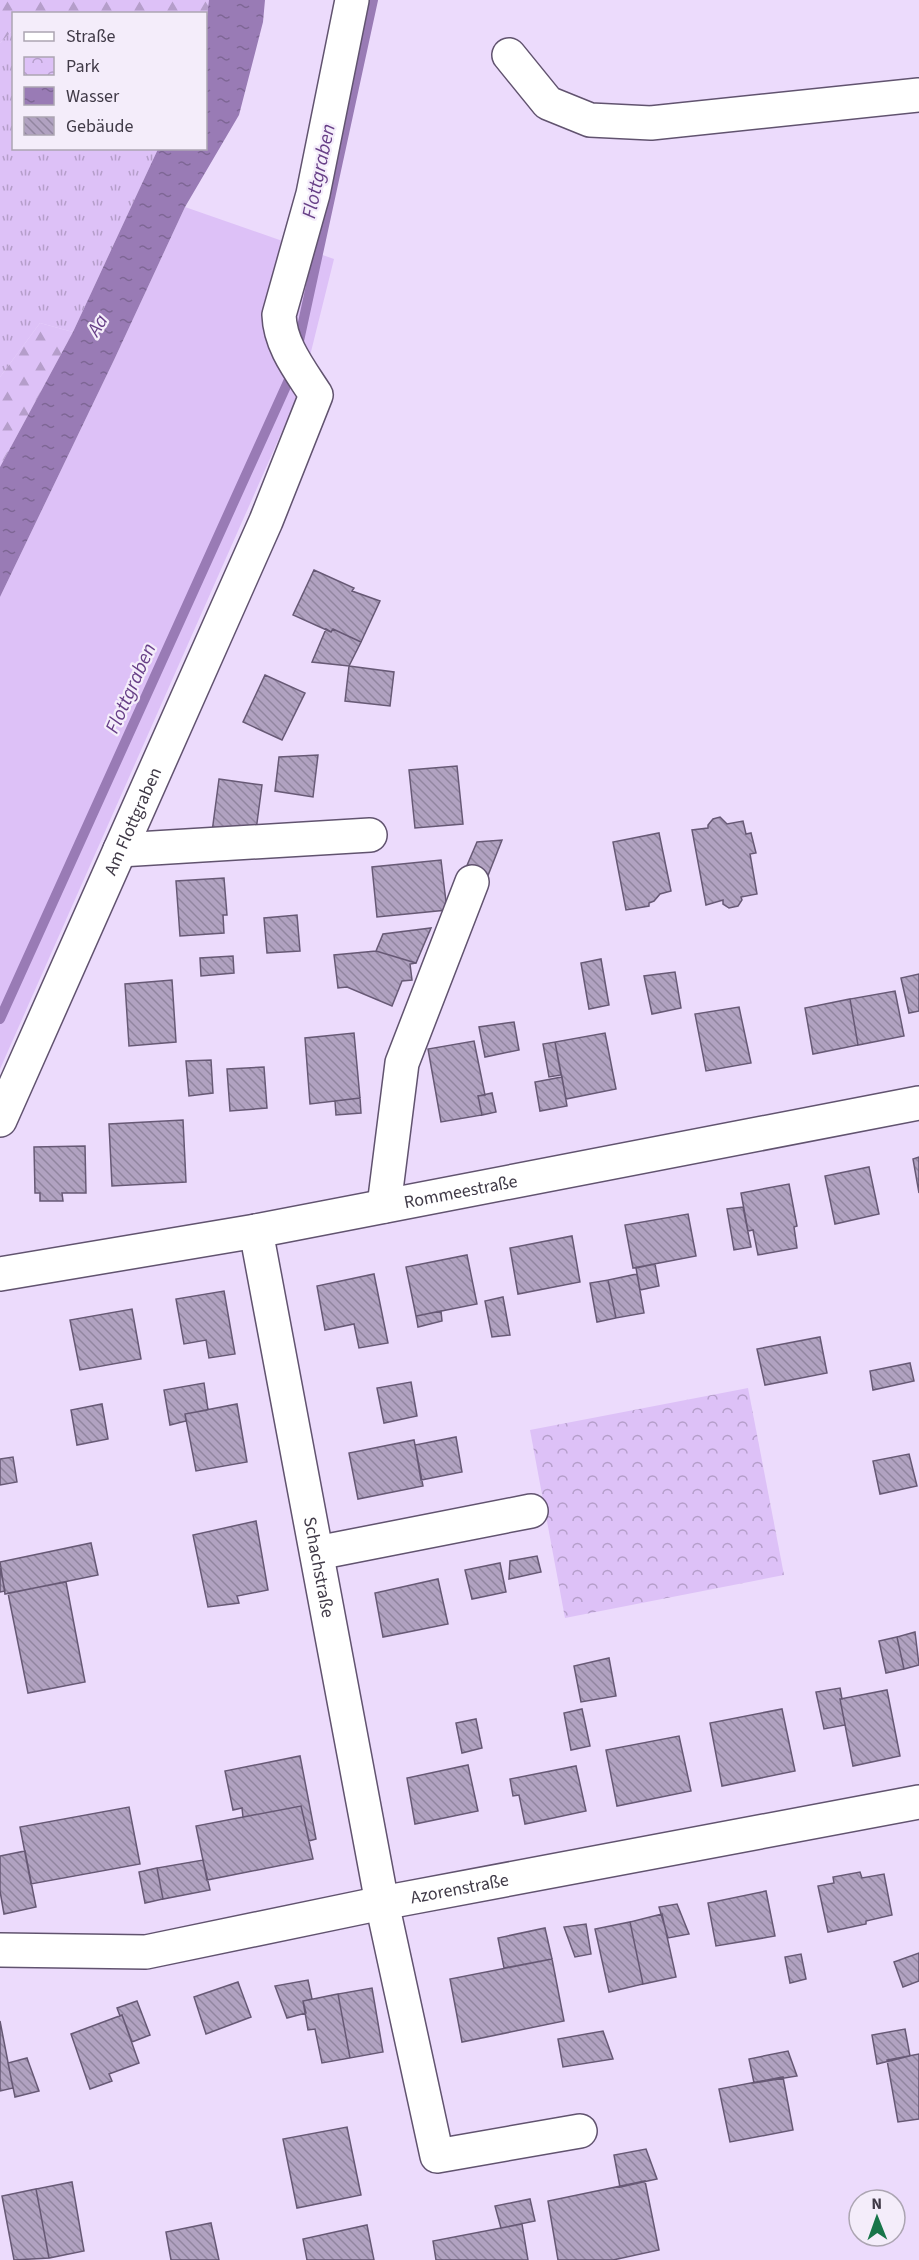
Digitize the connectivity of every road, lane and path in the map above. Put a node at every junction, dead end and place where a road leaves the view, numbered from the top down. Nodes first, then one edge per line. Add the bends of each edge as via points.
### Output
1 (352, 0) edge
2 (509, 55) dead end
3 (919, 94) edge
4 (370, 835) dead end
5 (120, 850) junction
6 (472, 882) dead end
7 (919, 1103) edge
8 (0, 1120) edge
9 (384, 1206) junction
10 (256, 1231) junction
11 (0, 1274) edge
12 (531, 1511) dead end
13 (317, 1553) junction
14 (919, 1802) edge
15 (382, 1904) junction
16 (0, 1950) edge
17 (580, 2131) dead end

1 - 5 street, Am Flottgraben via 313,194 279,315 280,331 291,355 316,394 266,521
2 - 3 street via 548,103 590,120 651,123
4 - 5 street
5 - 8 street, Am Flottgraben
6 - 9 street via 402,1063
7 - 9 street, Rommeestraße
9 - 10 street, Rommeestraße
10 - 11 street, Rommeestraße
10 - 13 street, Schachstraße
12 - 13 street
13 - 15 street, Schachstraße
14 - 15 street, Azorenstraße
15 - 16 street, Azorenstraße via 146,1952
15 - 17 street, Schachstraße via 437,2156

